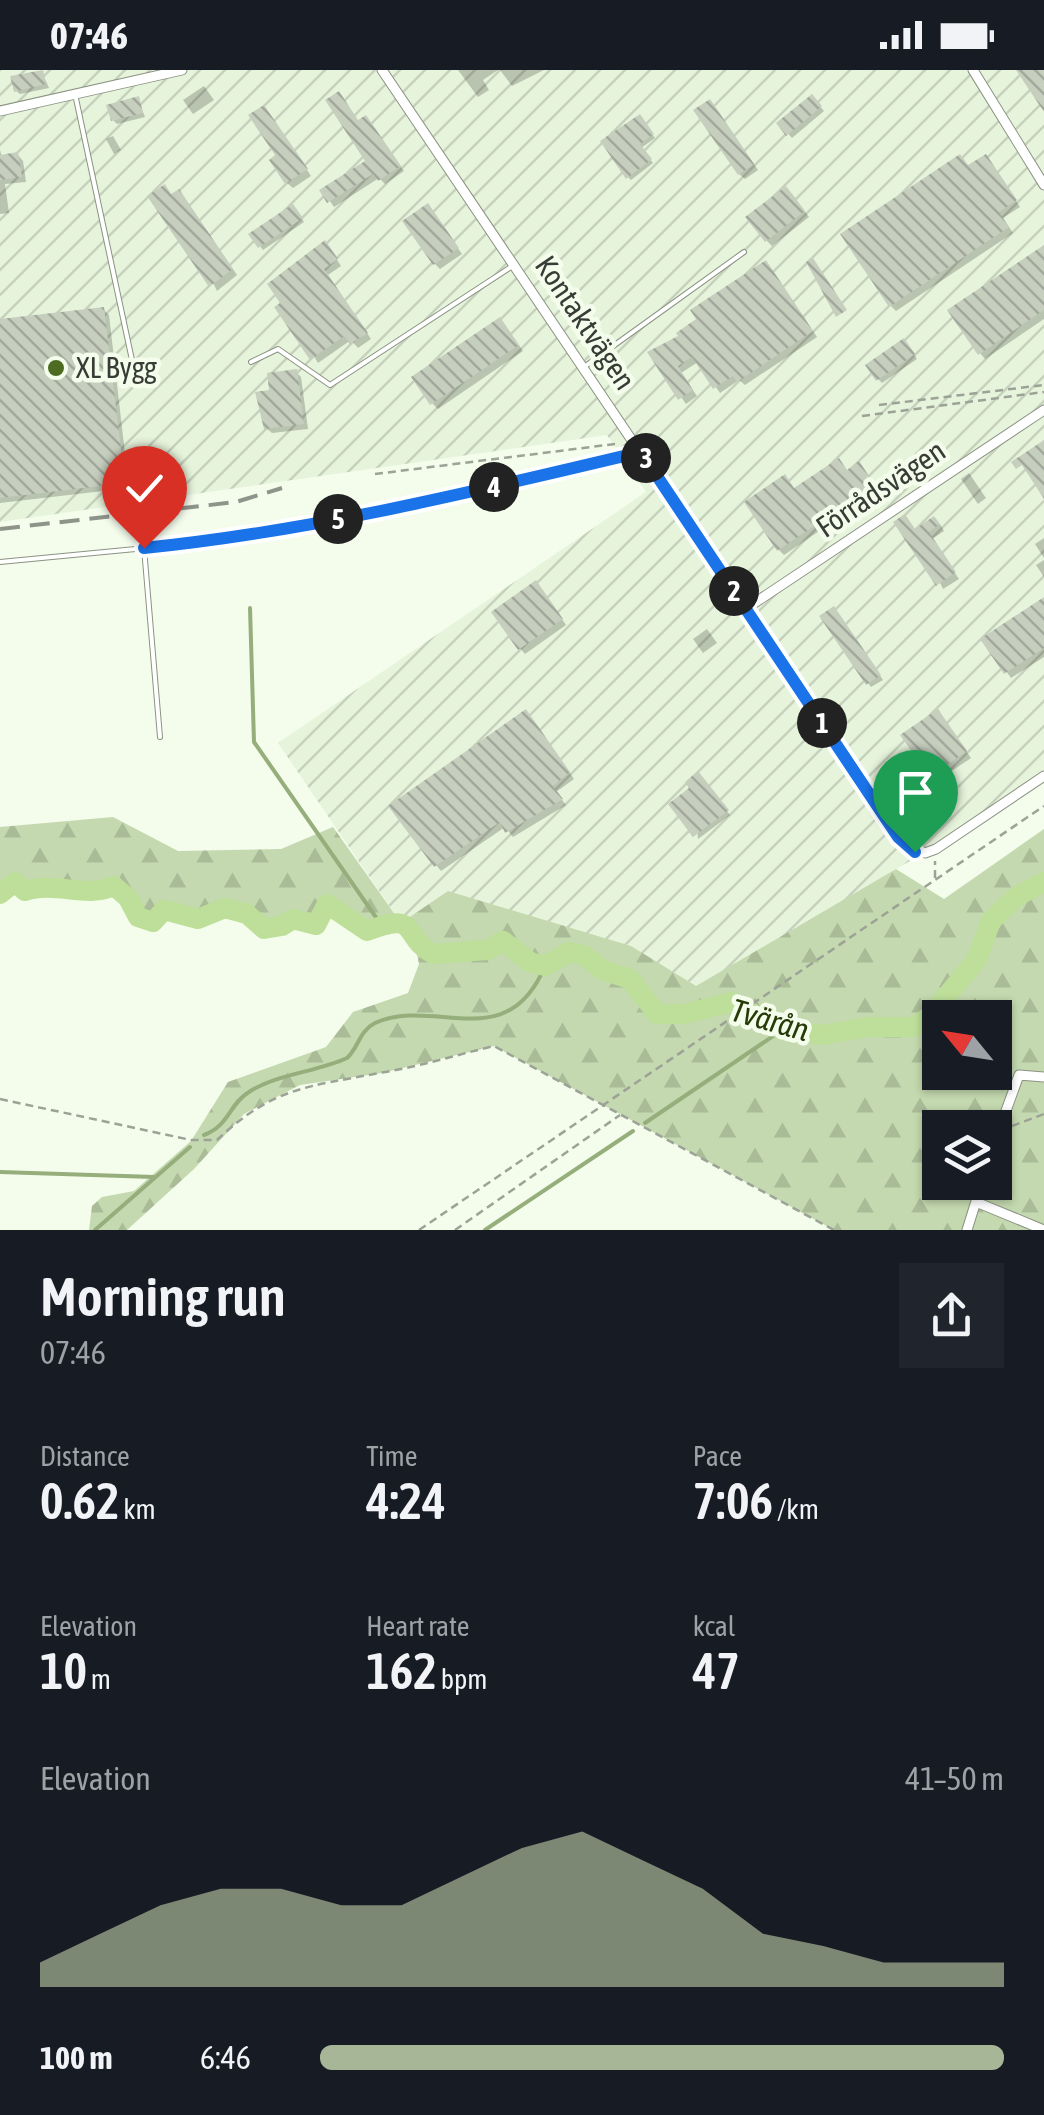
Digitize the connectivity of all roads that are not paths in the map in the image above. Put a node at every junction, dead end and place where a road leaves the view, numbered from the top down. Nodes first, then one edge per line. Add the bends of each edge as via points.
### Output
1 (182, 70) edge
2 (382, 70) edge
3 (973, 70) edge
4 (75, 94) junction
5 (0, 112) edge
6 (1044, 185) edge
7 (744, 252) dead end
8 (515, 264) junction
9 (251, 362) dead end
10 (584, 367) junction
11 (135, 374) dead end
12 (1044, 410) edge
13 (641, 452) junction
14 (144, 548) junction
15 (0, 562) edge
16 (746, 608) junction
17 (160, 738) dead end
18 (1044, 776) edge
19 (1044, 1077) edge
20 (1006, 1110) edge
21 (976, 1202) joint
22 (967, 1230) edge
23 (1044, 1230) edge

1 - 4 street
2 - 8 street, Kontaktvägen
3 - 6 street
4 - 5 street
4 - 11 lane
7 - 10 lane
8 - 9 lane via 330,385 278,348
8 - 10 street, Kontaktvägen
10 - 13 street, Kontaktvägen
12 - 16 street, Förrådsvägen
13 - 14 lane via 414,506
13 - 16 street, Kontaktvägen
14 - 15 lane
14 - 17 lane
16 - 18 street, Kontaktvägen via 898,837 915,852 936,849
19 - 20 street via 1019,1075
21 - 22 street
21 - 23 street

